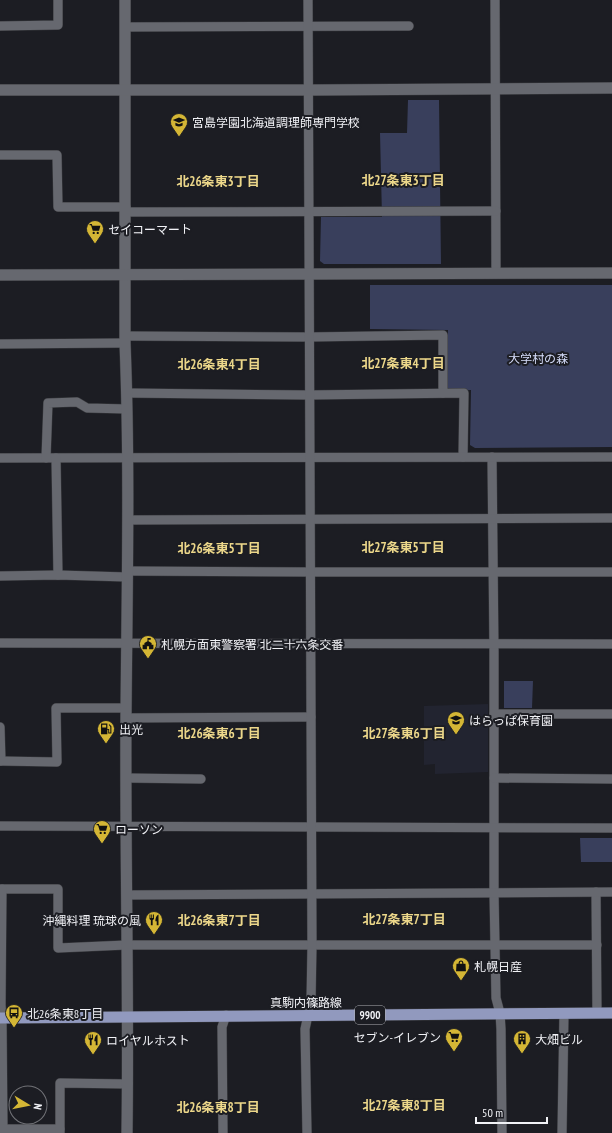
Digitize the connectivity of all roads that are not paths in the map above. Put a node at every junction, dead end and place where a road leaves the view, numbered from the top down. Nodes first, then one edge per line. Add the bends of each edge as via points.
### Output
1 (58, 0) edge
2 (125, 0) edge
3 (308, 0) edge
4 (494, 0) edge
5 (0, 26) edge
6 (409, 26) dead end
7 (125, 27) junction
8 (308, 27) junction
9 (495, 88) junction
10 (612, 88) edge
11 (0, 90) edge
12 (125, 90) junction
13 (309, 90) junction
14 (0, 155) edge
15 (126, 210) junction
16 (309, 211) junction
17 (496, 211) junction
18 (496, 273) junction
19 (612, 273) edge
20 (126, 274) junction
21 (309, 274) junction
22 (0, 275) edge
23 (310, 337) junction
24 (125, 340) junction
25 (0, 344) edge
26 (127, 393) junction
27 (443, 393) junction
28 (310, 395) junction
29 (127, 409) junction
30 (463, 457) junction
31 (492, 457) junction
32 (612, 457) edge
33 (0, 458) edge
34 (46, 458) junction
35 (56, 458) junction
36 (127, 458) junction
37 (310, 458) junction
38 (612, 518) edge
39 (494, 519) junction
40 (128, 520) junction
41 (310, 520) junction
42 (310, 572) junction
43 (494, 572) junction
44 (612, 572) edge
45 (127, 574) junction
46 (58, 575) junction
47 (0, 576) edge
48 (0, 642) edge
49 (128, 642) junction
50 (310, 643) junction
51 (494, 643) junction
52 (612, 644) edge
53 (126, 713) junction
54 (494, 714) junction
55 (612, 714) edge
56 (310, 717) junction
57 (0, 726) edge
58 (0, 762) edge
59 (126, 778) junction
60 (494, 778) junction
61 (201, 779) dead end
62 (612, 779) edge
63 (0, 826) edge
64 (126, 826) junction
65 (311, 827) junction
66 (494, 827) junction
67 (612, 828) edge
68 (1, 889) edge
69 (596, 892) junction
70 (612, 892) edge
71 (494, 893) junction
72 (127, 894) junction
73 (312, 894) junction
74 (126, 945) junction
75 (312, 945) junction
76 (496, 945) junction
77 (596, 945) junction
78 (564, 1012) junction
79 (500, 1013) junction
80 (597, 1013) junction
81 (612, 1013) edge
82 (226, 1015) junction
83 (128, 1016) junction
84 (309, 1016) junction
85 (1, 1018) edge
86 (128, 1084) junction
87 (2, 1129) edge
88 (60, 1131) edge
89 (127, 1133) edge
90 (223, 1133) edge
91 (307, 1133) edge
92 (502, 1133) edge
93 (562, 1133) edge

1 - 5 street via 58,25
2 - 7 street
3 - 8 street
4 - 9 street
6 - 8 street
7 - 8 street
7 - 12 street
8 - 13 street
9 - 10 street
9 - 13 street
9 - 17 street
11 - 12 street
12 - 13 street
12 - 15 street
13 - 16 street
14 - 15 street via 57,155 58,207
15 - 16 street
15 - 20 street
16 - 17 street
16 - 21 street
17 - 18 street
18 - 19 street
18 - 21 street
20 - 21 street
20 - 22 street
20 - 24 street
21 - 23 street
23 - 24 street
23 - 27 street via 443,335
23 - 28 street
24 - 25 street
24 - 26 street
26 - 28 street
26 - 29 street
27 - 28 street
27 - 30 street via 464,393
28 - 37 street
29 - 34 street via 87,408 77,402 48,403
29 - 36 street
30 - 31 street
30 - 37 street
31 - 32 street
31 - 39 street
33 - 34 street
34 - 35 street
35 - 36 street
35 - 46 street
36 - 37 street
36 - 40 street
37 - 41 street
38 - 39 street
39 - 41 street
39 - 43 street
40 - 41 street
40 - 45 street
41 - 42 street
42 - 43 street
42 - 45 street
42 - 50 street
43 - 44 street
43 - 51 street
45 - 46 street
45 - 49 street
46 - 47 street
48 - 49 street
49 - 50 street
49 - 53 street
50 - 51 street
50 - 56 street
51 - 52 street
51 - 54 street
53 - 56 street
53 - 58 street via 56,708 57,762
53 - 59 street
54 - 55 street
54 - 60 street
56 - 65 street
57 - 58 street
59 - 61 street
59 - 64 street
60 - 62 street
60 - 66 street
63 - 64 street
64 - 65 street
64 - 72 street
65 - 66 street
65 - 73 street
66 - 67 street
66 - 71 street
68 - 74 street via 58,889 58,948
68 - 85 street
69 - 70 street
69 - 71 street
69 - 77 street
71 - 73 street
71 - 76 street
72 - 73 street
72 - 74 street
73 - 75 street
74 - 75 street
74 - 83 street
75 - 76 street
75 - 84 street
76 - 77 street
76 - 79 street via 496,998
77 - 80 street
78 - 79 main road, 真駒内篠路線 / 9900
78 - 80 main road, 真駒内篠路線 / 9900
78 - 93 street
79 - 84 main road, 真駒内篠路線 / 9900
79 - 92 street
80 - 81 main road, 真駒内篠路線 / 9900
82 - 83 main road, 真駒内篠路線 / 9900
82 - 84 main road, 真駒内篠路線 / 9900
82 - 90 street via 222,1027
83 - 85 main road, 真駒内篠路線 / 9900
83 - 86 street
84 - 91 street via 305,1029
85 - 87 street
86 - 88 street via 60,1083
86 - 89 street
87 - 88 street

